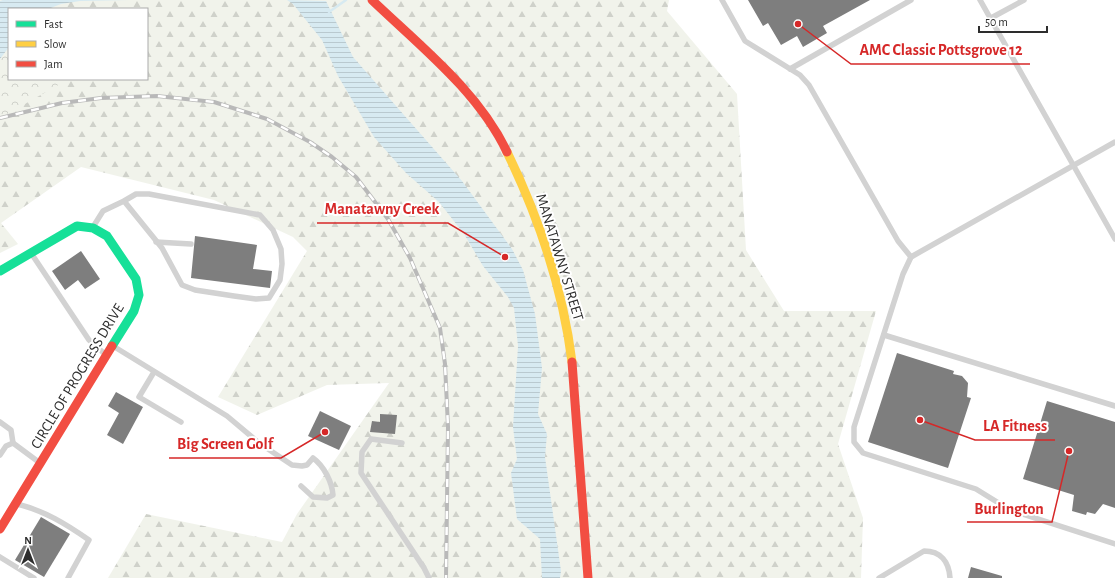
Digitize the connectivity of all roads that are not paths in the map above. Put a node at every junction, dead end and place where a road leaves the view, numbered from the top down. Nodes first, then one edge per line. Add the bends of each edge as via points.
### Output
1 (372, 0) edge
2 (722, 0) edge
3 (912, 0) edge
4 (980, 0) edge
5 (1024, 0) edge
6 (991, 18) junction
7 (790, 69) junction
8 (1115, 142) edge
9 (1074, 166) junction
10 (124, 201) junction
11 (93, 228) junction
12 (1115, 239) edge
13 (156, 242) junction
14 (191, 244) dead end
15 (31, 253) junction
16 (911, 257) junction
17 (0, 271) edge
18 (884, 334) junction
19 (112, 346) junction
20 (107, 355) junction
21 (154, 372) junction
22 (1115, 406) edge
23 (0, 422) edge
24 (181, 422) dead end
25 (13, 443) junction
26 (402, 443) dead end
27 (0, 455) edge
28 (40, 463) junction
29 (301, 486) dead end
30 (15, 504) junction
31 (0, 528) edge
32 (1115, 544) edge
33 (0, 557) edge
34 (34, 578) edge
35 (68, 578) edge
36 (429, 578) edge
37 (588, 578) edge
38 (879, 578) edge
39 (950, 578) edge

1 - 37 street, MANATAWNY STREET via 466,91 498,133 539,227 564,312 573,367
2 - 7 lane via 745,41
3 - 7 lane
4 - 6 lane
5 - 6 lane
6 - 9 lane
7 - 16 lane via 810,85 898,241
8 - 9 lane
9 - 12 lane
9 - 16 lane
10 - 11 lane via 103,211
10 - 13 lane
10 - 13 lane via 136,194 149,194 260,215 273,230 281,249 280,280 269,298 256,299 195,290 182,285
11 - 15 street via 77,226
11 - 19 street, CIRCLE OF PROGRESS DRIVE via 107,236 136,279 139,295 134,311
13 - 14 lane
15 - 17 street
15 - 20 lane via 89,340
16 - 18 lane
18 - 22 lane
18 - 32 lane via 854,428 854,442 863,453 976,489 1010,510
19 - 20 street, CIRCLE OF PROGRESS DRIVE
19 - 21 lane
20 - 28 street, CIRCLE OF PROGRESS DRIVE
21 - 24 lane via 139,397
21 - 29 lane via 227,416 259,443 292,465 302,466 313,458 316,460 328,476 333,495 328,498 313,497
23 - 25 lane via 11,430
25 - 27 lane via 6,446
25 - 28 lane
26 - 36 lane via 371,439 362,452 361,474
28 - 30 street, CIRCLE OF PROGRESS DRIVE
30 - 31 street, CIRCLE OF PROGRESS DRIVE
30 - 35 lane via 36,509 64,523 89,540
33 - 34 lane
38 - 39 lane via 924,551 941,556 948,565

